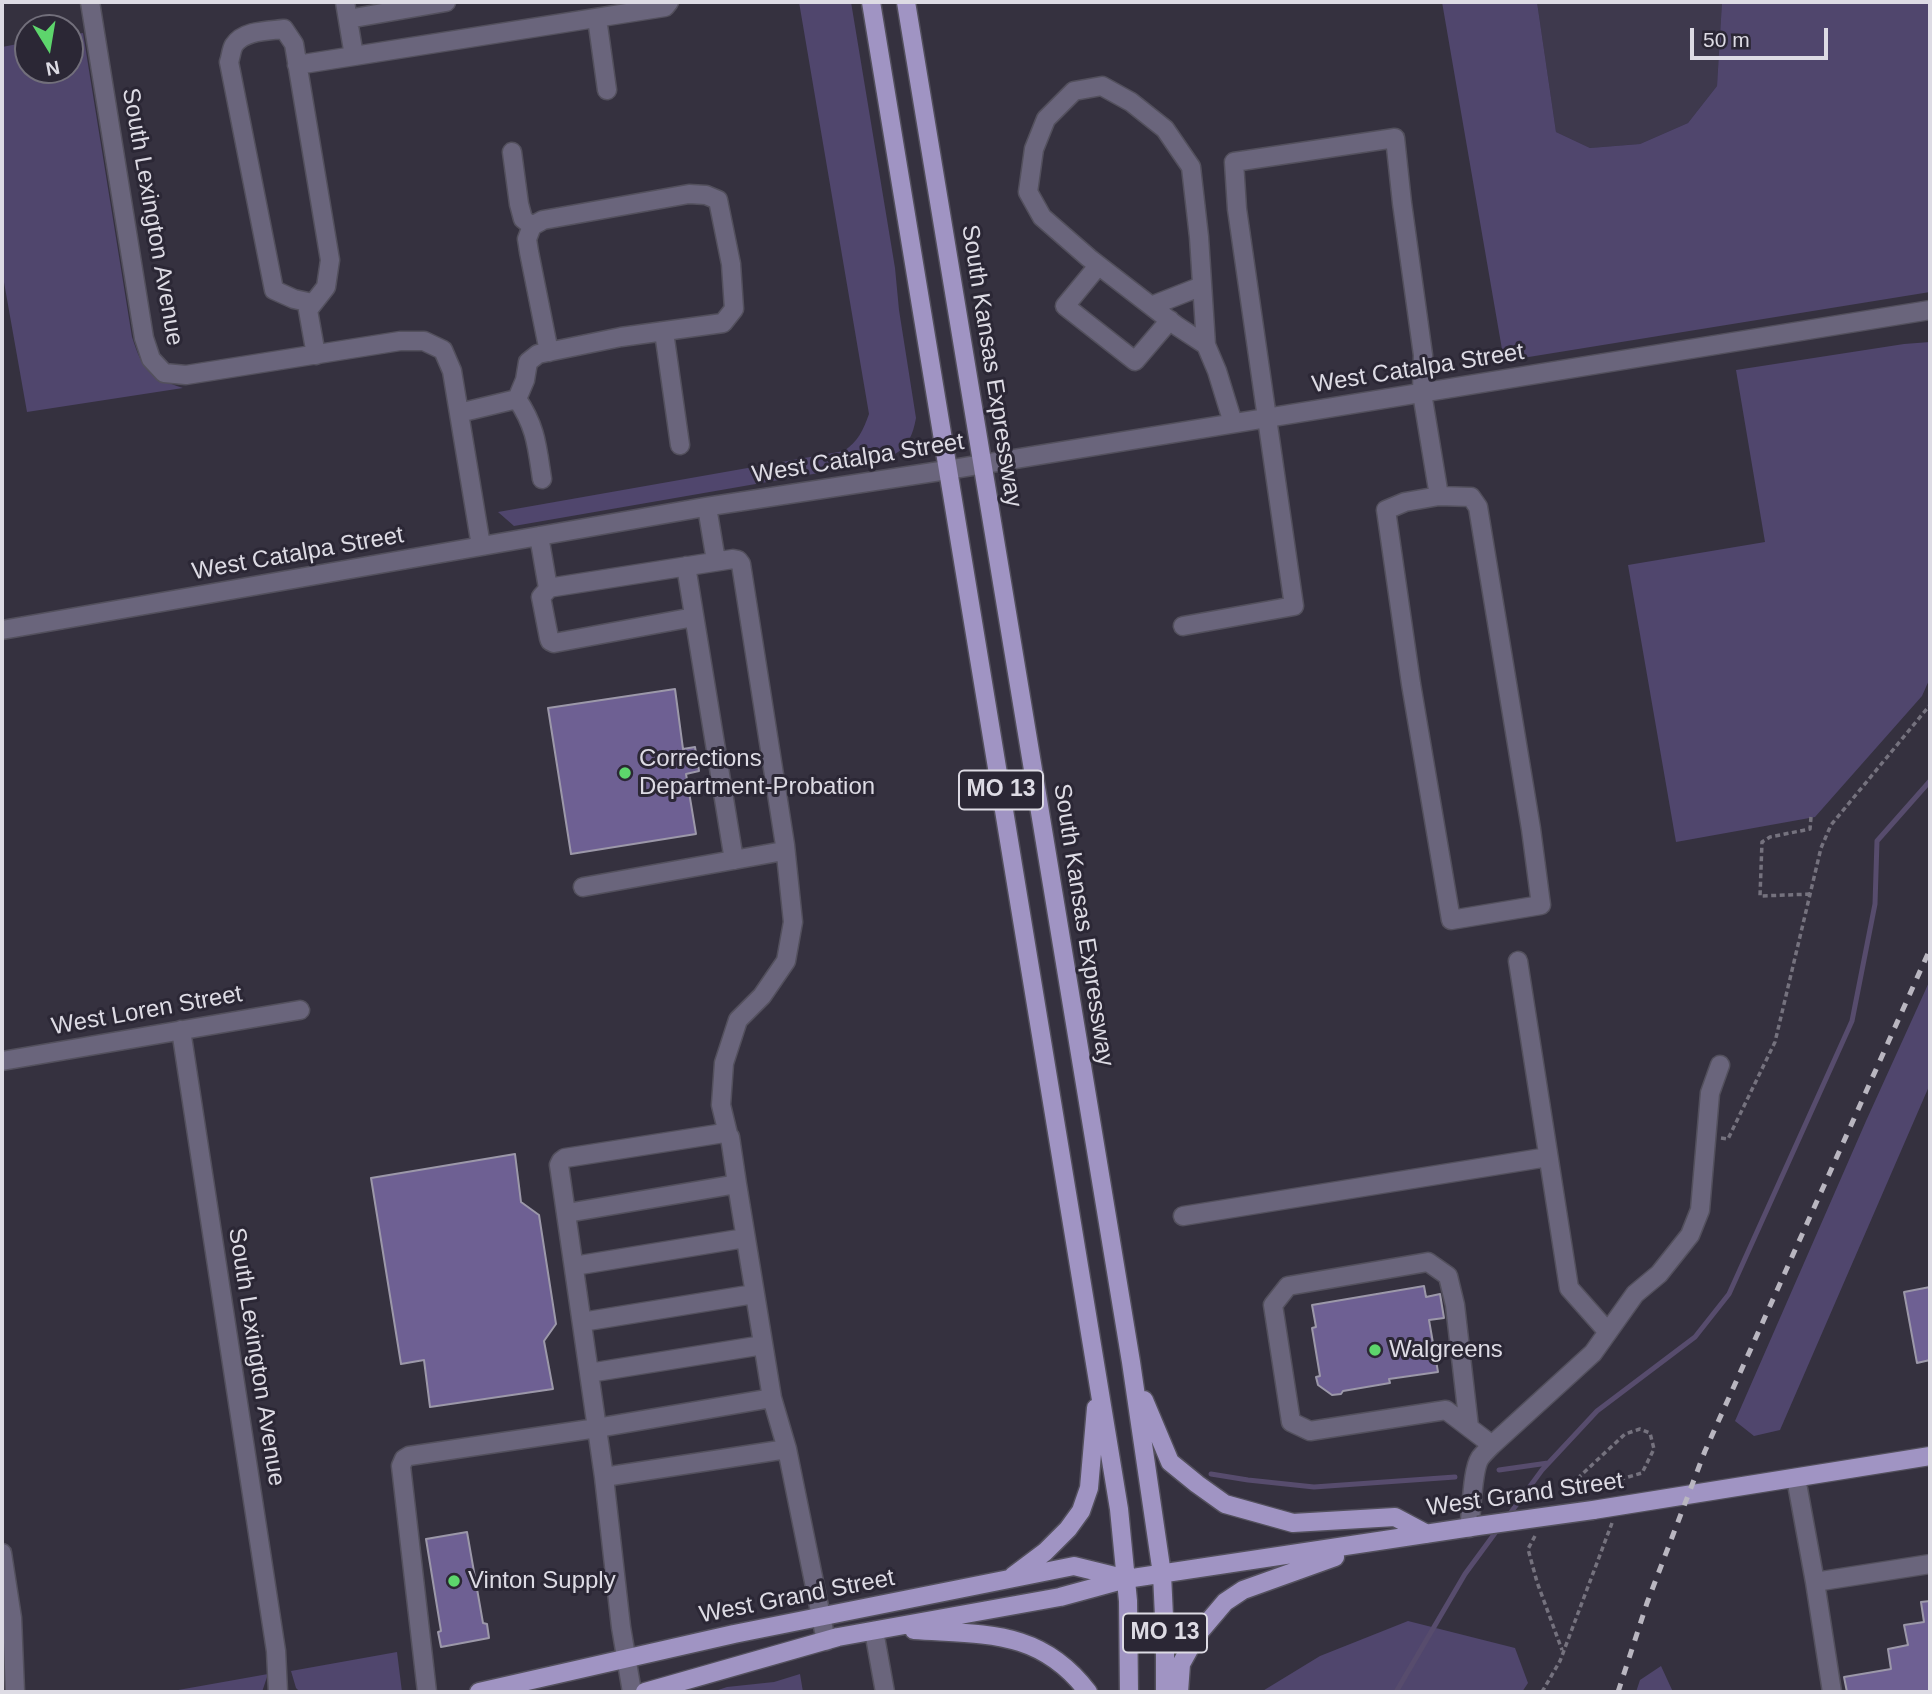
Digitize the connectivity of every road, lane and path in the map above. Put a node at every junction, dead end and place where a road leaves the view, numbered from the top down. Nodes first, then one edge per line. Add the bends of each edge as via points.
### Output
1 (90, 2) edge
2 (446, 2) edge
3 (669, 2) edge
4 (871, 2) edge
5 (906, 2) edge
6 (346, 10) edge
7 (597, 18) junction
8 (354, 56) junction
9 (298, 65) junction
10 (607, 90) dead end
11 (512, 152) dead end
12 (532, 226) junction
13 (1098, 266) junction
14 (1202, 286) junction
15 (312, 303) junction
16 (1151, 306) junction
17 (1930, 310) edge
18 (1170, 320) junction
19 (664, 332) junction
20 (1206, 345) junction
21 (549, 352) junction
22 (316, 355) junction
23 (1422, 393) junction
24 (517, 399) junction
25 (459, 413) junction
26 (1265, 418) junction
27 (1233, 423) junction
28 (680, 445) dead end
29 (982, 464) junction
30 (947, 470) junction
31 (542, 479) dead end
32 (1439, 496) junction
33 (707, 507) junction
34 (539, 536) junction
35 (481, 546) junction
36 (716, 561) junction
37 (686, 566) junction
38 (549, 588) junction
39 (694, 617) junction
40 (1183, 626) dead end
41 (2, 630) edge
42 (1930, 705) edge
43 (1811, 817) dead end
44 (785, 845) junction
45 (734, 860) junction
46 (583, 887) dead end
47 (1812, 894) junction
48 (1518, 961) dead end
49 (300, 1010) dead end
50 (181, 1030) junction
51 (2, 1061) edge
52 (1720, 1065) dead end
53 (728, 1134) junction
54 (1706, 1136) junction
55 (1548, 1157) junction
56 (737, 1184) junction
57 (567, 1213) junction
58 (1183, 1216) dead end
59 (745, 1238) junction
60 (574, 1266) junction
61 (754, 1294) junction
62 (582, 1322) junction
63 (1608, 1332) junction
64 (763, 1345) junction
65 (1131, 1362) junction
66 (589, 1373) junction
67 (1099, 1380) junction
68 (772, 1398) junction
69 (1469, 1427) junction
70 (597, 1428) junction
71 (1492, 1445) junction
72 (787, 1449) junction
73 (1930, 1456) edge
74 (604, 1477) junction
75 (1578, 1478) dead end
76 (1796, 1478) junction
77 (1578, 1486) dead end
78 (1614, 1519) dead end
79 (1474, 1527) junction
80 (1538, 1530) dead end
81 (1427, 1534) junction
82 (2, 1553) edge
83 (1930, 1564) edge
84 (1162, 1574) junction
85 (1126, 1579) junction
86 (1006, 1581) junction
87 (1815, 1582) junction
88 (821, 1616) junction
89 (882, 1629) junction
90 (826, 1641) junction
91 (1563, 1652) junction
92 (626, 1658) junction
93 (15, 1692) edge
94 (278, 1692) edge
95 (427, 1692) edge
96 (479, 1692) edge
97 (632, 1692) edge
98 (645, 1692) edge
99 (885, 1692) edge
100 (1088, 1692) edge
101 (1129, 1692) edge
102 (1165, 1692) edge
103 (1179, 1692) edge
104 (1542, 1692) edge
105 (1832, 1692) edge

1 - 22 street, South Lexington Avenue via 151,359 164,373 186,375
2 - 6 street
3 - 7 street via 664,7
4 - 30 main road, MO 13
5 - 29 main road, South Kansas Expressway / MO 13
6 - 8 street
7 - 8 street
7 - 10 street
8 - 9 street
9 - 15 street via 330,260 326,287
9 - 15 street via 294,44 284,29 243,37 233,46 229,62 274,290
11 - 12 street via 523,219
12 - 19 street via 543,220 689,194 718,200 731,264 734,309 723,323
12 - 21 street via 527,239
13 - 14 street via 1042,217 1028,192 1034,149 1046,119 1074,91 1102,86 1165,130 1191,167
13 - 16 street
13 - 18 street via 1065,306 1135,361
14 - 16 street
14 - 20 street
15 - 22 street via 308,310
16 - 18 street
17 - 23 street, West Catalpa Street
18 - 20 street
19 - 21 street
19 - 28 street
20 - 27 street
21 - 24 street via 528,362
22 - 25 street, South Lexington Avenue via 424,341 443,350
23 - 26 street, West Catalpa Street
23 - 26 street via 1423,355 1395,138 1234,162
23 - 32 street
24 - 25 street
24 - 31 street via 536,436
25 - 35 street, South Lexington Avenue
26 - 27 street, West Catalpa Street
26 - 40 street via 1294,606
27 - 29 street, West Catalpa Street
29 - 30 street, West Catalpa Street
29 - 65 main road, South Kansas Expressway / MO 13
30 - 33 street, West Catalpa Street
30 - 67 main road, MO 13
32 - 32 street via 1471,497 1478,506 1541,905 1451,920 1386,510
33 - 34 street, West Catalpa Street
33 - 36 street
34 - 35 street, West Catalpa Street
34 - 38 street
35 - 41 street, West Catalpa Street
36 - 37 street
36 - 44 street via 733,559 741,565
37 - 38 street
37 - 39 street
38 - 39 street via 541,597 554,643
39 - 45 street
42 - 47 path via 1831,825 1821,848
43 - 47 path via 1810,829 1762,842 1760,896
44 - 45 street via 778,852
44 - 53 street via 793,922 786,961 738,1020 724,1063 721,1105
45 - 46 street
47 - 54 path via 1775,1042 1728,1139
48 - 55 street
49 - 50 street, West Loren Street
50 - 51 street, West Loren Street
50 - 94 street, South Lexington Avenue via 276,1651
52 - 54 street via 1710,1093
53 - 56 street
53 - 57 street via 565,1158 559,1165
54 - 63 street via 1700,1210 1690,1235 1659,1274 1635,1294
55 - 58 street
55 - 63 street via 1570,1288
56 - 57 street
56 - 59 street
57 - 60 street
59 - 60 street
59 - 61 street
60 - 62 street
61 - 62 street
61 - 64 street
62 - 66 street
63 - 71 street via 1593,1353
64 - 66 street
64 - 68 street
65 - 81 main road via 1170,1462 1225,1504 1293,1523 1395,1517
65 - 84 main road, South Kansas Expressway / MO 13
66 - 70 street
67 - 85 main road, MO 13
67 - 86 main road via 1089,1488 1080,1511 1045,1552
68 - 70 street
68 - 72 street
69 - 69 street via 1446,1410 1310,1431 1291,1422 1273,1305 1288,1286 1428,1262 1448,1276
69 - 71 street
70 - 74 street
70 - 95 street via 404,1460 401,1466
71 - 79 street via 1478,1460
72 - 74 street
72 - 88 street
73 - 76 main road, West Grand Street
74 - 92 street
75 - 77 path via 1625,1434 1640,1429 1650,1433 1654,1449 1642,1473
76 - 79 main road, West Grand Street, bridge
76 - 87 street
78 - 91 path
79 - 81 main road, West Grand Street
80 - 91 path via 1528,1549
81 - 84 main road, West Grand Street
81 - 103 main road via 1341,1555 1243,1590 1197,1635 1181,1664
82 - 93 street via 12,1618
83 - 87 street
84 - 85 main road, West Grand Street
84 - 102 main road, South Kansas Expressway / MO 13
85 - 86 main road, West Grand Street via 1074,1566
85 - 89 main road, West Grand Street via 1060,1597
85 - 101 main road, MO 13
86 - 88 main road, West Grand Street
87 - 105 street
88 - 90 street
88 - 92 main road, West Grand Street
89 - 90 main road, West Grand Street
89 - 99 street
89 - 100 main road via 1022,1641 1052,1657
90 - 98 main road, West Grand Street
91 - 104 path
92 - 96 main road, West Grand Street
92 - 97 street

